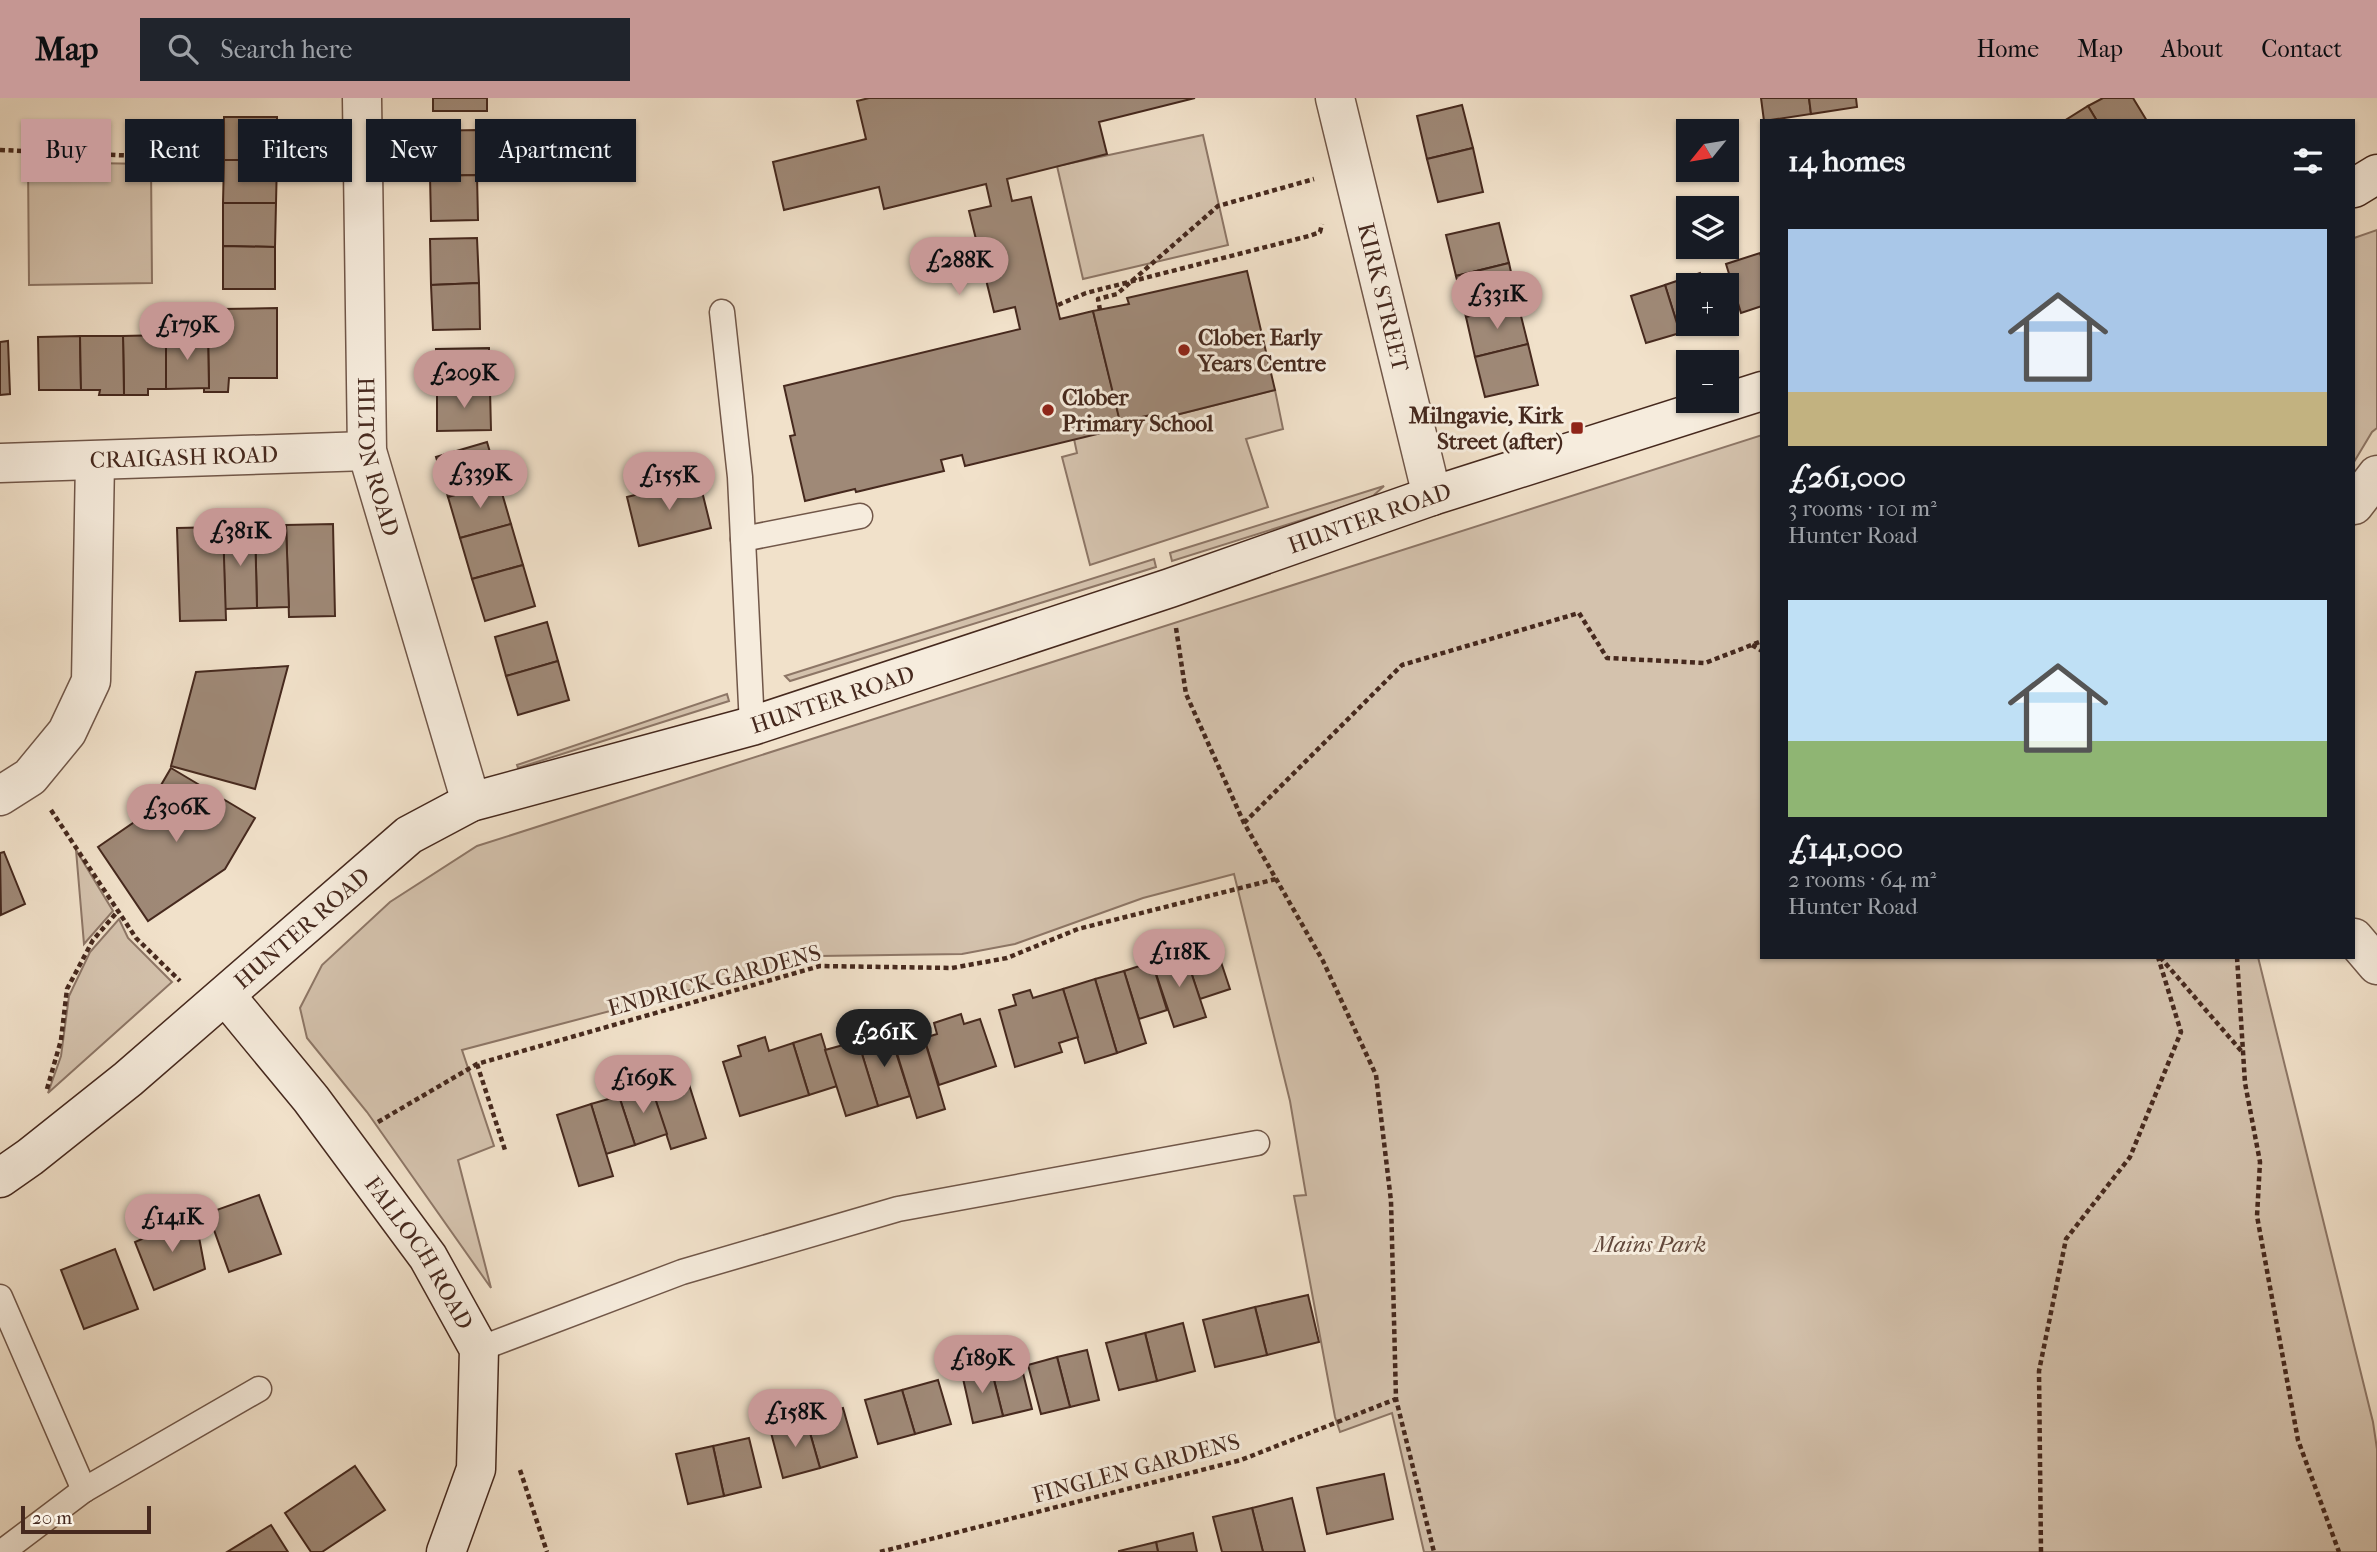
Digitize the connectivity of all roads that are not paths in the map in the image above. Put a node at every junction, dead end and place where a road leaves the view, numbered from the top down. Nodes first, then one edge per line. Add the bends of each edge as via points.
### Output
1 (362, 98) edge
2 (1335, 98) edge
3 (2377, 174) edge
4 (2355, 187) edge
5 (722, 312) dead end
6 (1760, 392) edge
7 (367, 452) junction
8 (94, 461) junction
9 (0, 463) edge
10 (2377, 475) edge
11 (1432, 496) junction
12 (2355, 504) edge
13 (860, 516) dead end
14 (743, 539) junction
15 (752, 726) junction
16 (15, 786) edge
17 (471, 802) junction
18 (2355, 939) edge
19 (2377, 965) edge
20 (226, 996) junction
21 (1256, 1143) dead end
22 (0, 1178) edge
23 (0, 1297) edge
24 (479, 1349) junction
25 (259, 1389) dead end
26 (84, 1490) junction
27 (2, 1552) edge
28 (447, 1552) edge

1 - 7 street, HILTON ROAD
2 - 11 street, KIRK STREET
3 - 4 street
5 - 14 lane
6 - 11 street, HUNTER ROAD
7 - 8 street, CRAIGASH ROAD
7 - 17 street, HILTON ROAD
8 - 9 street, CRAIGASH ROAD
8 - 16 street via 91,681 67,732
10 - 12 street
11 - 15 street, HUNTER ROAD
13 - 14 lane
14 - 15 lane
15 - 17 street, HUNTER ROAD
17 - 20 street, HUNTER ROAD via 409,835
18 - 19 street
20 - 22 street, HUNTER ROAD
20 - 24 street, FALLOCH ROAD via 428,1257
21 - 24 lane via 898,1209 682,1272
23 - 26 lane
24 - 28 street, FALLOCH ROAD via 476,1469
25 - 26 lane
26 - 27 lane

